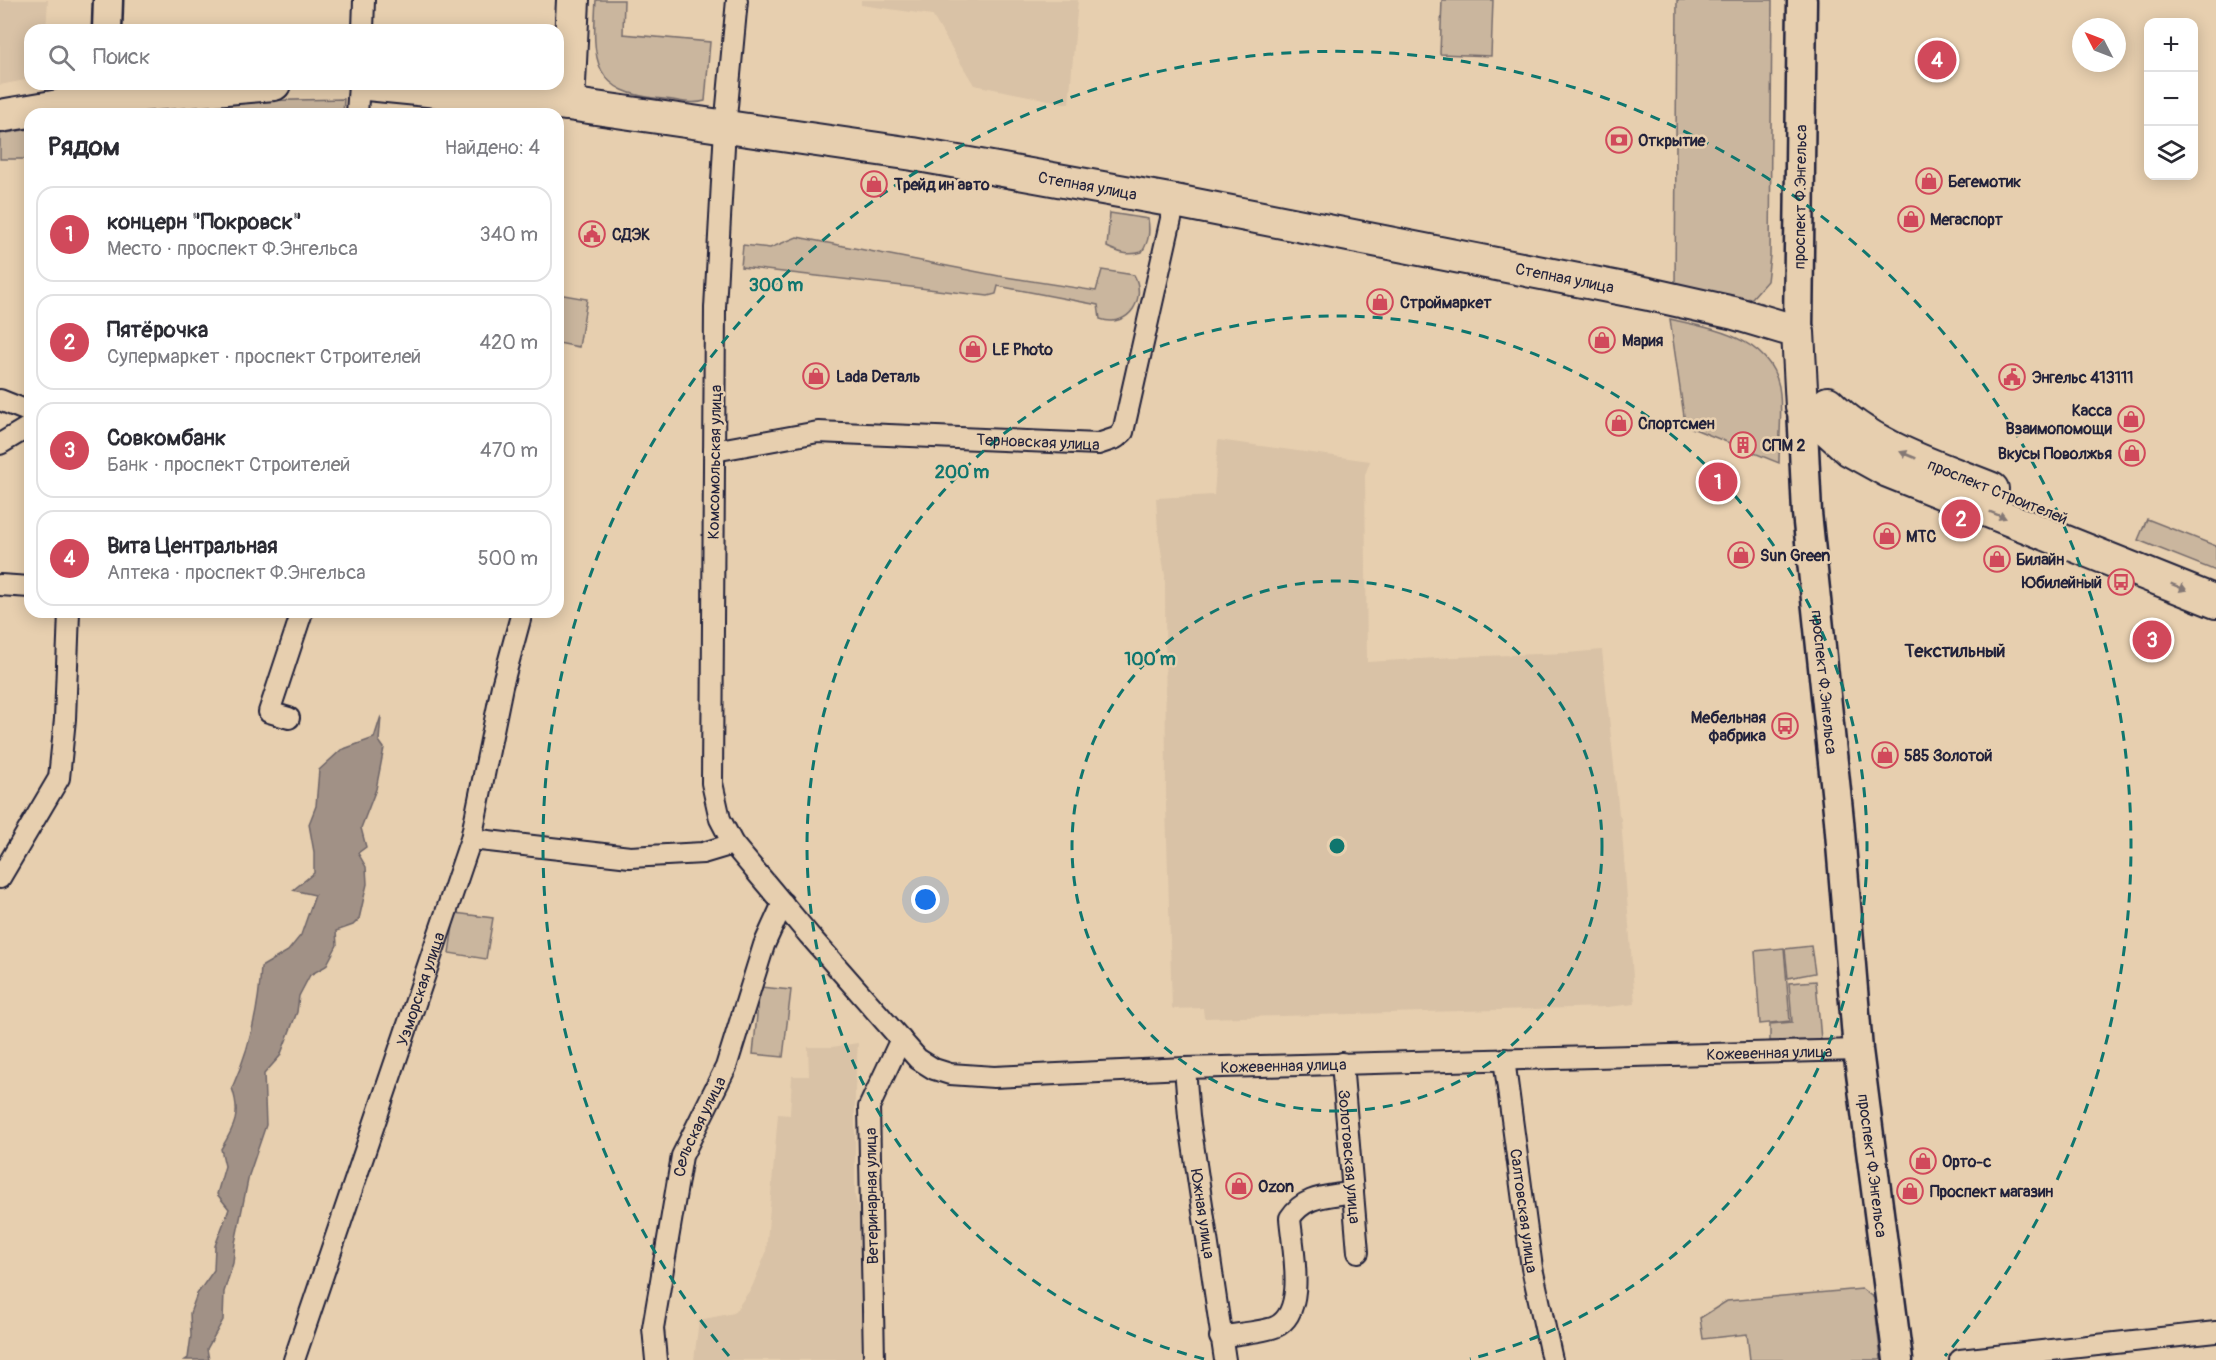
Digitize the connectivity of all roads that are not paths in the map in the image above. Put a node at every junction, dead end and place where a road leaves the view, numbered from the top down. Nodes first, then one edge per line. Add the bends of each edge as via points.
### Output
1 (108, 0) edge
2 (364, 0) edge
3 (573, 0) edge
4 (737, 0) edge
5 (1802, 0) edge
6 (107, 24) edge
7 (363, 24) edge
8 (207, 90) edge
9 (359, 90) edge
10 (427, 90) edge
11 (106, 99) edge
12 (568, 104) junction
13 (50, 108) edge
14 (357, 108) edge
15 (24, 112) edge
16 (0, 116) edge
17 (726, 128) junction
18 (1175, 201) junction
19 (1798, 332) junction
20 (1800, 373) junction
21 (0, 400) edge
22 (1802, 407) junction
23 (24, 410) edge
24 (24, 430) edge
25 (0, 444) edge
26 (714, 451) junction
27 (2216, 578) edge
28 (0, 585) edge
29 (24, 586) edge
30 (2216, 602) edge
31 (69, 618) edge
32 (300, 618) edge
33 (520, 618) edge
34 (289, 718) dead end
35 (471, 839) junction
36 (733, 844) junction
37 (0, 878) edge
38 (783, 903) junction
39 (901, 1039) junction
40 (1858, 1050) junction
41 (1504, 1059) junction
42 (1342, 1063) junction
43 (1185, 1068) junction
44 (1353, 1192) junction
45 (1358, 1252) dead end
46 (2216, 1332) edge
47 (1220, 1337) junction
48 (294, 1360) edge
49 (656, 1360) edge
50 (874, 1360) edge
51 (1225, 1360) edge
52 (1552, 1360) edge
53 (1898, 1360) edge
54 (1960, 1360) edge

1 - 6 street
2 - 7 street
3 - 12 main road
4 - 17 street, Комсомольская улица
5 - 19 street, проспект Ф.Энгельса
8 - 11 main road
9 - 14 street
10 - 12 main road, Степная улица
11 - 13 main road
12 - 17 main road, Степная улица
15 - 16 main road
17 - 18 main road, Степная улица via 913,154
17 - 26 street, Комсомольская улица via 716,299
18 - 19 main road, Степная улица via 1649,294
18 - 26 street, Терновская улица via 1123,432 1116,438 1098,444 818,432
19 - 20 main road, проспект Ф.Энгельса
20 - 22 main road, проспект Ф.Энгельса
27 -> 20 main road, проспект Строителей via 1894,450 1858,428
21 - 23 street
22 -> 30 main road, проспект Строителей via 1851,450 1888,471
22 - 40 street, проспект Ф.Энгельса via 1807,513
24 - 25 street
26 - 36 street, Комсомольская улица via 712,783 720,819
28 - 29 street
31 - 37 street via 59,778
32 - 34 street via 269,712
33 - 35 street, Узморская улица via 502,686
35 - 36 street via 630,857 703,853
35 - 48 street, Узморская улица
36 - 38 street, Комсомольская улица
38 - 39 street, Кожевенная улица
38 - 49 street, Сельская улица via 764,945 726,1067 682,1156 653,1328
39 - 43 street, Кожевенная улица via 918,1059 950,1074 994,1077
39 - 50 street, Ветеринарная улица via 869,1107
40 - 41 street, Кожевенная улица
40 - 53 street, проспект Ф.Энгельса
41 - 42 street, Кожевенная улица
41 - 52 street, Салтовская улица via 1532,1268
42 - 43 street, Кожевенная улица
42 - 44 street, Золотовская улица
43 - 47 street, Южная улица
44 - 45 street, Золотовская улица
44 - 47 street via 1306,1201 1290,1218 1296,1294 1293,1308 1284,1320 1276,1327
46 - 54 street
47 - 51 street, Южная улица

